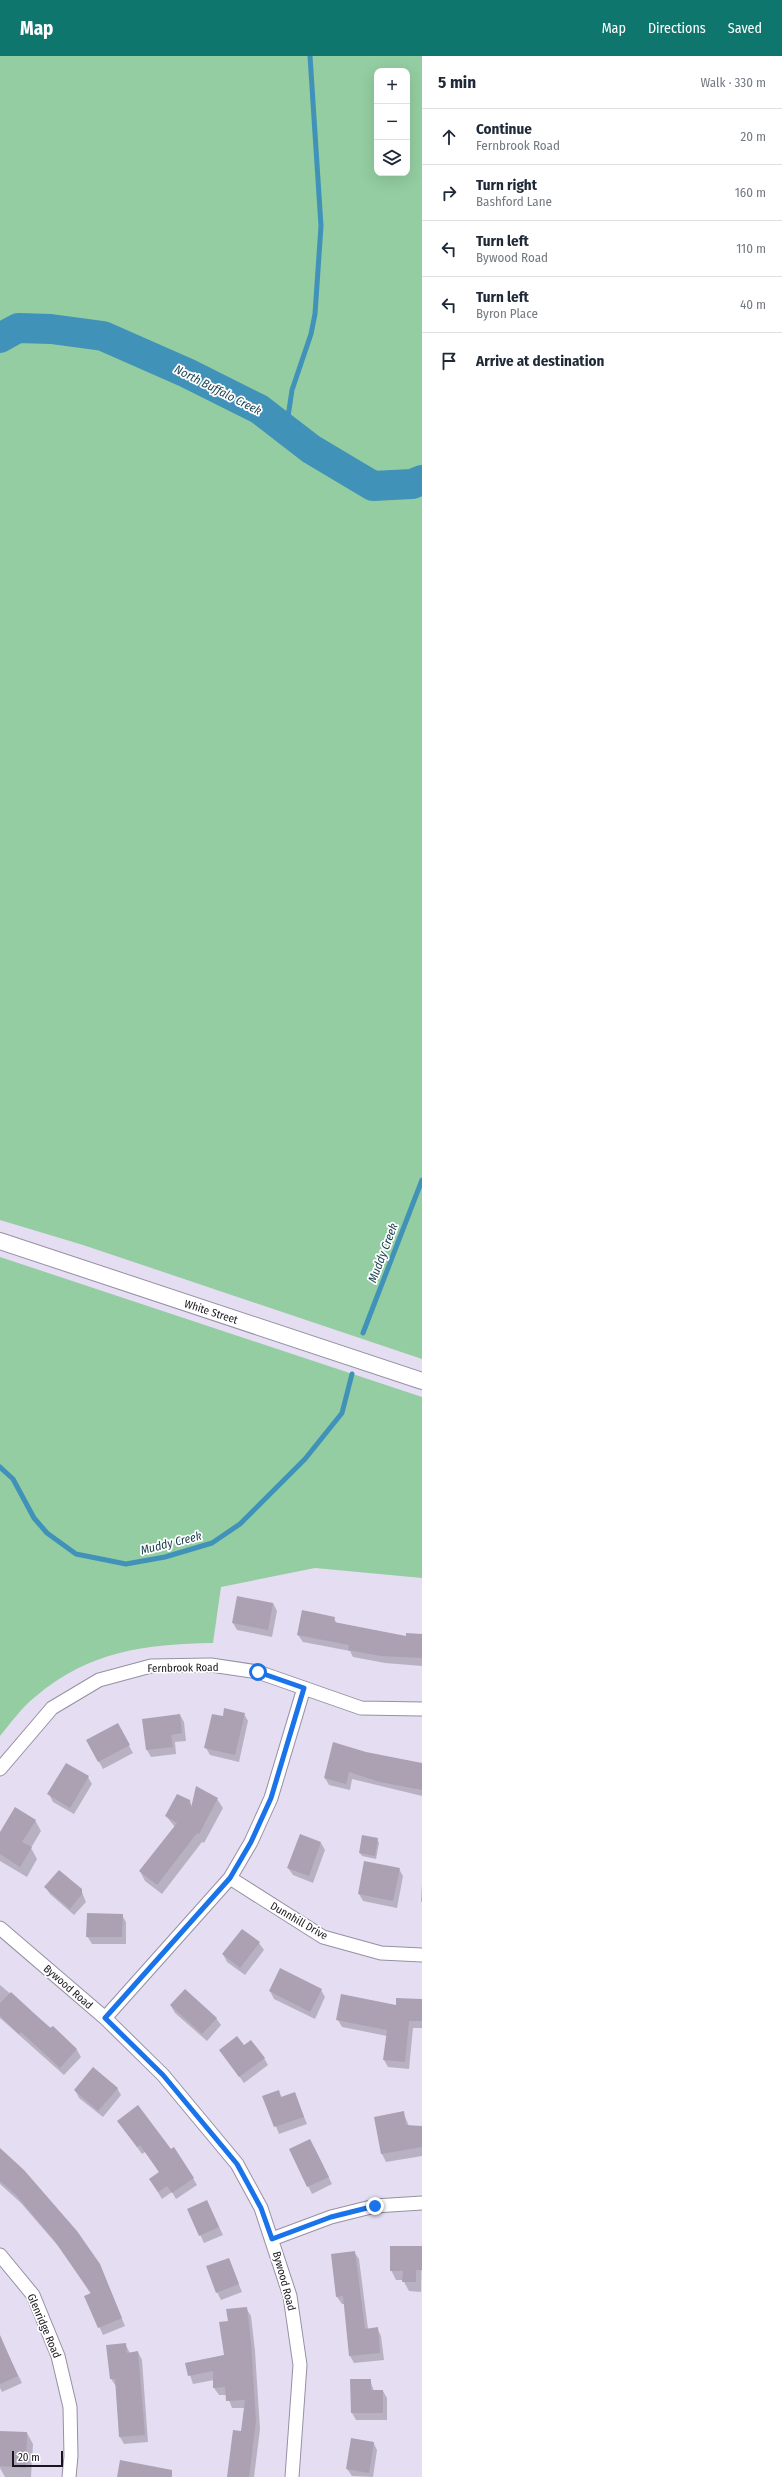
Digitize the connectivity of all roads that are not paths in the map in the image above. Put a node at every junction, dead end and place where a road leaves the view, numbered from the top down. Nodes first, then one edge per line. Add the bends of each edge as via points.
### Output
1 (0, 1242) edge
2 (422, 1380) edge
3 (304, 1688) junction
4 (422, 1710) edge
5 (0, 1769) edge
6 (230, 1878) junction
7 (0, 1928) edge
8 (422, 1956) edge
9 (105, 2018) junction
10 (422, 2203) edge
11 (272, 2239) junction
12 (0, 2255) edge
13 (69, 2477) edge
14 (292, 2477) edge

1 - 2 street, White Street
3 - 4 street, Fernbrook Road via 361,1708
3 - 5 street, Fernbrook Road via 258,1672 212,1665 151,1666 98,1680 52,1708
3 - 6 street via 271,1798 251,1842
6 - 8 street, Dunnhill Drive via 323,1937 382,1953
6 - 9 street
7 - 9 street, Bywood Road
9 - 11 street, Bywood Road via 163,2075 237,2164 261,2208
10 - 11 street via 375,2206 331,2217
11 - 14 street, Bywood Road via 290,2296 300,2365
12 - 13 street, Glenridge Road via 33,2295 58,2356 70,2407 72,2456

